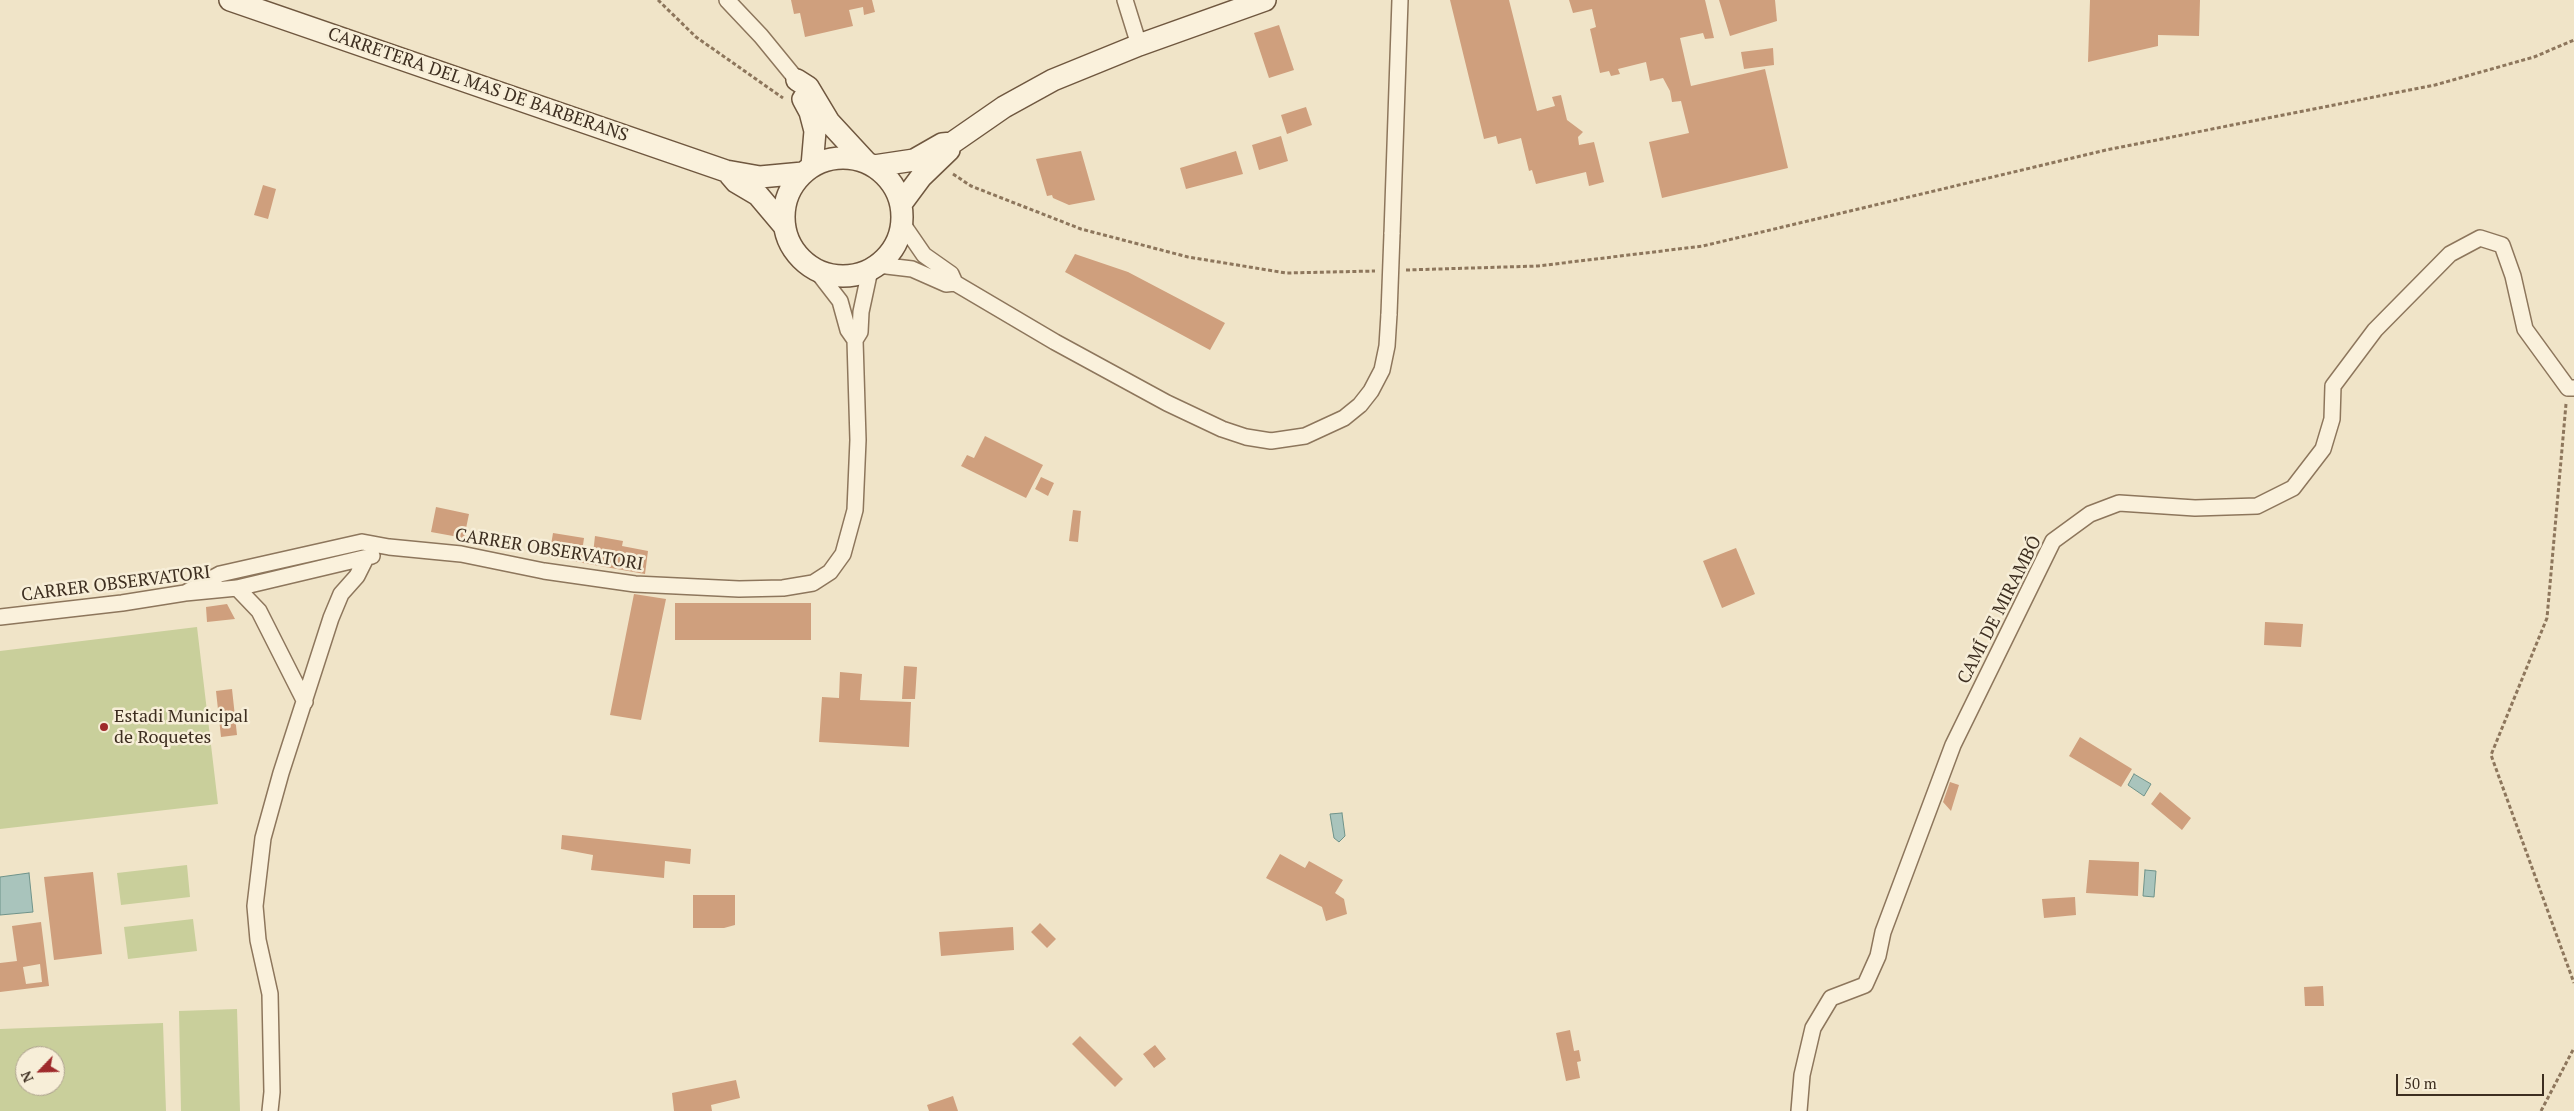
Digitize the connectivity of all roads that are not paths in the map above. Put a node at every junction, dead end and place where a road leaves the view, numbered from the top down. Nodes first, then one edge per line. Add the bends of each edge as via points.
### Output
1 (230, 0) edge
2 (727, 0) edge
3 (1125, 0) edge
4 (1265, 0) edge
5 (1400, 0) edge
6 (1139, 45) junction
7 (797, 80) junction
8 (952, 143) junction
9 (870, 164) junction
10 (808, 170) junction
11 (726, 171) junction
12 (902, 214) junction
13 (785, 227) junction
14 (874, 268) junction
15 (816, 270) junction
16 (954, 283) junction
17 (855, 340) junction
18 (2571, 388) edge
19 (389, 547) junction
20 (319, 552) junction
21 (293, 558) junction
22 (366, 558) junction
23 (333, 566) junction
24 (259, 583) junction
25 (237, 588) junction
26 (185, 592) junction
27 (341, 594) junction
28 (254, 605) junction
29 (0, 617) edge
30 (305, 702) junction
31 (270, 1111) edge
32 (1799, 1111) edge

1 - 11 street, CARRETERA DEL MAS DE BARBERANS
2 - 7 street
3 - 6 street
4 - 6 street
5 - 16 street, bridge via 1387,346 1382,370 1371,391 1344,418 1305,436 1271,440 1232,433 1055,342
6 - 8 street via 1032,90
7 - 9 street via 808,88 829,122
7 - 10 street via 814,131
8 - 9 street via 942,144 905,163
8 - 12 street via 947,154 921,177
9 - 10 street via 839,158
9 - 12 street via 891,182
10 - 11 street via 760,178
10 - 13 street via 789,192
11 - 13 street via 766,203
12 - 14 street via 897,243
12 - 16 street via 924,255 951,274
13 - 15 street via 796,252
14 - 15 street via 843,276
14 - 16 street via 912,269 946,284
14 - 17 street via 861,312 860,332
15 - 17 street via 840,301 848,330
17 - 19 street, CARRER OBSERVATORI via 858,456 855,510 843,554 830,572 813,584 739,589 635,584 544,571 460,554
18 - 32 street, CAMÍ DE MIRAMBÓ via 2525,329 2514,276 2502,245 2480,238 2450,254 2376,330 2333,386 2332,419 2322,449 2293,488 2257,506 2194,508 2119,503 2090,514 2054,541 1953,745 1865,985 1831,998 1813,1028 1802,1075
19 - 20 street via 362,542
19 - 22 street, CARRER OBSERVATORI
20 - 21 street
20 - 23 street
21 - 24 street via 279,571 260,574
21 - 26 street via 220,574
22 - 23 street, CARRER OBSERVATORI
22 - 27 street via 357,576
23 - 24 street, CARRER OBSERVATORI
23 - 27 street via 339,570
24 - 25 street, CARRER OBSERVATORI
24 - 28 street
25 - 26 street, CARRER OBSERVATORI
25 - 28 street, CARRER OBSERVATORI
26 - 29 street, CARRER OBSERVATORI
27 - 30 street via 318,654
28 - 30 street, CARRER OBSERVATORI
30 - 31 street via 271,807 256,887 256,923 270,994

